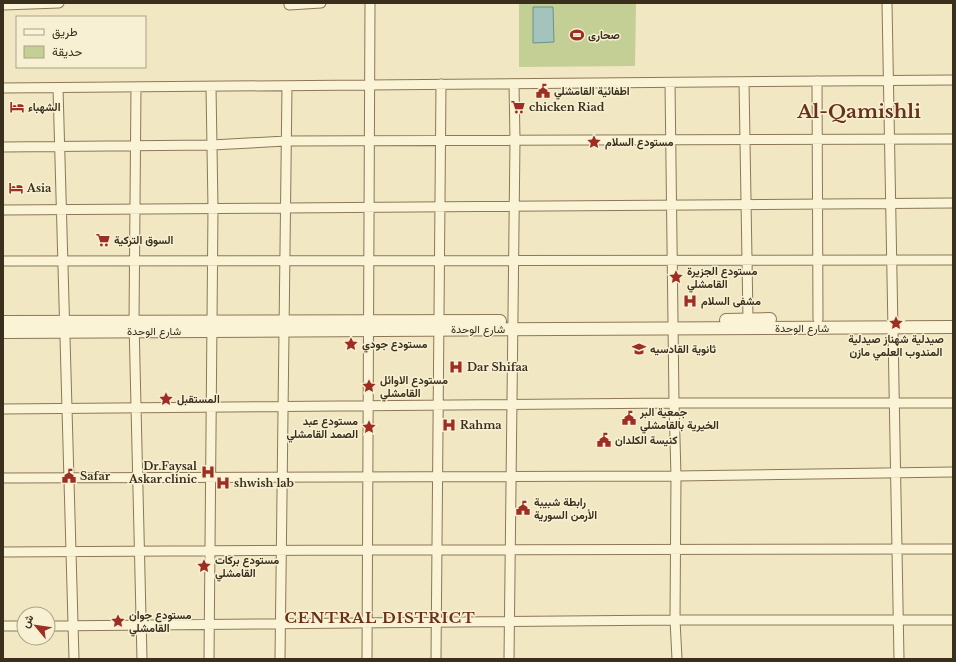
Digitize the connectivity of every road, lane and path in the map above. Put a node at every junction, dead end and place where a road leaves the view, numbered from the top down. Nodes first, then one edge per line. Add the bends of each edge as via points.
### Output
1 (59, 3) edge
2 (321, 3) edge
3 (370, 3) edge
4 (887, 3) edge
5 (289, 5) dead end
6 (3, 6) edge
7 (953, 80) edge
8 (888, 81) junction
9 (744, 82) junction
10 (817, 82) junction
11 (670, 83) junction
12 (442, 84) junction
13 (514, 84) junction
14 (369, 85) junction
15 (287, 86) junction
16 (136, 87) junction
17 (211, 87) junction
18 (3, 88) edge
19 (58, 88) junction
20 (745, 139) junction
21 (817, 139) junction
22 (890, 139) junction
23 (953, 139) edge
24 (369, 140) junction
25 (441, 140) junction
26 (515, 140) junction
27 (671, 140) junction
28 (286, 141) junction
29 (136, 145) junction
30 (212, 145) junction
31 (3, 147) edge
32 (60, 147) junction
33 (953, 203) edge
34 (746, 204) junction
35 (818, 204) junction
36 (891, 204) junction
37 (672, 205) junction
38 (514, 206) junction
39 (369, 207) junction
40 (440, 207) junction
41 (213, 208) junction
42 (285, 208) junction
43 (135, 209) junction
44 (3, 210) edge
45 (62, 210) junction
46 (440, 260) junction
47 (514, 260) junction
48 (672, 260) junction
49 (747, 260) junction
50 (818, 260) junction
51 (892, 260) junction
52 (953, 260) edge
53 (3, 261) edge
54 (63, 261) junction
55 (135, 261) junction
56 (212, 261) junction
57 (285, 261) junction
58 (369, 261) junction
59 (818, 319) junction
60 (953, 319) edge
61 (748, 320) junction
62 (3, 322) edge
63 (893, 323) junction
64 (673, 324) junction
65 (368, 325) junction
66 (439, 325) junction
67 (513, 325) junction
68 (212, 326) junction
69 (284, 326) junction
70 (65, 327) junction
71 (134, 327) junction
72 (953, 327) edge
73 (3, 332) edge
74 (674, 403) junction
75 (894, 403) junction
76 (953, 403) edge
77 (439, 405) junction
78 (512, 405) junction
79 (368, 406) junction
80 (211, 407) junction
81 (283, 407) junction
82 (67, 408) junction
83 (136, 408) junction
84 (3, 409) edge
85 (953, 472) edge
86 (896, 473) junction
87 (438, 476) junction
88 (511, 476) junction
89 (676, 476) junction
90 (211, 477) junction
91 (282, 477) junction
92 (368, 477) junction
93 (3, 478) edge
94 (69, 478) junction
95 (138, 478) junction
96 (510, 549) junction
97 (677, 549) junction
98 (897, 549) junction
99 (953, 549) edge
100 (282, 550) junction
101 (368, 550) junction
102 (437, 550) junction
103 (140, 551) junction
104 (210, 551) junction
105 (3, 552) edge
106 (71, 552) junction
107 (676, 620) junction
108 (898, 620) junction
109 (953, 620) edge
110 (437, 622) junction
111 (510, 622) junction
112 (368, 623) junction
113 (210, 624) junction
114 (281, 624) junction
115 (74, 625) junction
116 (142, 625) junction
117 (3, 626) edge
118 (16, 626) edge
119 (56, 626) edge
120 (74, 659) edge
121 (142, 659) edge
122 (209, 659) edge
123 (280, 659) edge
124 (367, 659) edge
125 (436, 659) edge
126 (509, 659) edge
127 (677, 659) edge
128 (899, 659) edge

1 - 6 street
2 - 5 street
3 - 14 street
4 - 8 street
7 - 8 street
8 - 10 street
8 - 22 street
9 - 10 street
9 - 11 street
9 - 20 street
10 - 21 street
11 - 13 street
11 - 27 street
12 - 13 street
12 - 14 street
12 - 25 street
13 - 26 street
14 - 15 street
14 - 24 street
15 - 17 street
15 - 28 street
16 - 17 street
16 - 19 street
16 - 29 street
17 - 30 street
18 - 19 street
19 - 32 street
20 - 21 street
20 - 27 street
20 - 34 street
21 - 22 street
21 - 35 street
22 - 23 street
22 - 36 street
24 - 25 street
24 - 28 street
24 - 39 street
25 - 26 street
25 - 40 street
26 - 27 street
26 - 38 street
27 - 37 street
28 - 30 street
28 - 42 street
29 - 30 street
29 - 32 street
29 - 43 street
30 - 41 street
31 - 32 street
32 - 45 street
33 - 36 street
34 - 35 street
34 - 37 street
34 - 49 street
35 - 36 street
35 - 50 street
36 - 51 street
37 - 38 street
37 - 48 street
38 - 40 street
38 - 47 street
39 - 40 street
39 - 42 street
39 - 58 street
40 - 46 street
41 - 42 street
41 - 43 street
41 - 56 street
42 - 57 street
43 - 45 street
43 - 55 street
44 - 45 street
45 - 54 street
46 - 47 street
46 - 58 street
46 - 66 street
47 - 48 street
47 - 67 street
48 - 49 street
48 - 64 street
49 - 50 street
49 - 61 street
50 - 51 street
50 - 59 street
51 - 52 street
51 - 63 street
53 - 54 street
54 - 55 street
54 - 70 street
55 - 56 street
55 - 71 street
56 - 57 street
56 - 68 street
57 - 58 street
57 - 69 street
58 - 65 street
59 - 61 street, شارع الوحدة
59 - 63 street, شارع الوحدة
60 - 63 street, شارع الوحدة
61 - 64 street, شارع الوحدة
62 - 70 street, شارع الوحدة
63 - 64 street, شارع الوحدة
63 - 72 street, شارع الوحدة
63 - 75 street
64 - 67 street, شارع الوحدة
64 - 74 street
65 - 66 street, شارع الوحدة
65 - 69 street, شارع الوحدة
65 - 79 street
66 - 67 street, شارع الوحدة
66 - 77 street
67 - 78 street
68 - 69 street, شارع الوحدة
68 - 71 street, شارع الوحدة
68 - 80 street
69 - 81 street
70 - 71 street, شارع الوحدة
70 - 73 street, شارع الوحدة
70 - 82 street
71 - 83 street
74 - 75 street
74 - 78 street
74 - 89 street
75 - 76 street
75 - 86 street
77 - 78 street
77 - 79 street
77 - 87 street
78 - 88 street
79 - 81 street
79 - 92 street
80 - 81 street
80 - 83 street
80 - 90 street
81 - 91 street
82 - 83 street
82 - 84 street
82 - 94 street
83 - 95 street
85 - 86 street
86 - 89 street
86 - 98 street
87 - 88 street
87 - 92 street
87 - 102 street
88 - 89 street
88 - 96 street
89 - 97 street
90 - 91 street
90 - 95 street
90 - 104 street
91 - 92 street
91 - 100 street
92 - 101 street
93 - 94 street
94 - 95 street
94 - 106 street
95 - 103 street
96 - 97 street
96 - 102 street
96 - 111 street
97 - 98 street
97 - 107 street
98 - 99 street
98 - 108 street
100 - 101 street
100 - 104 street
100 - 114 street
101 - 102 street
101 - 112 street
102 - 110 street
103 - 104 street
103 - 106 street
103 - 116 street
104 - 113 street
105 - 106 street
106 - 115 street
107 - 108 street
107 - 111 street
107 - 127 street
108 - 109 street
108 - 128 street
110 - 111 street
110 - 112 street
110 - 125 street
111 - 126 street
112 - 114 street
112 - 124 street
113 - 114 street
113 - 116 street
113 - 122 street
114 - 123 street
115 - 116 street
115 - 119 street
115 - 120 street
116 - 121 street
117 - 118 street

